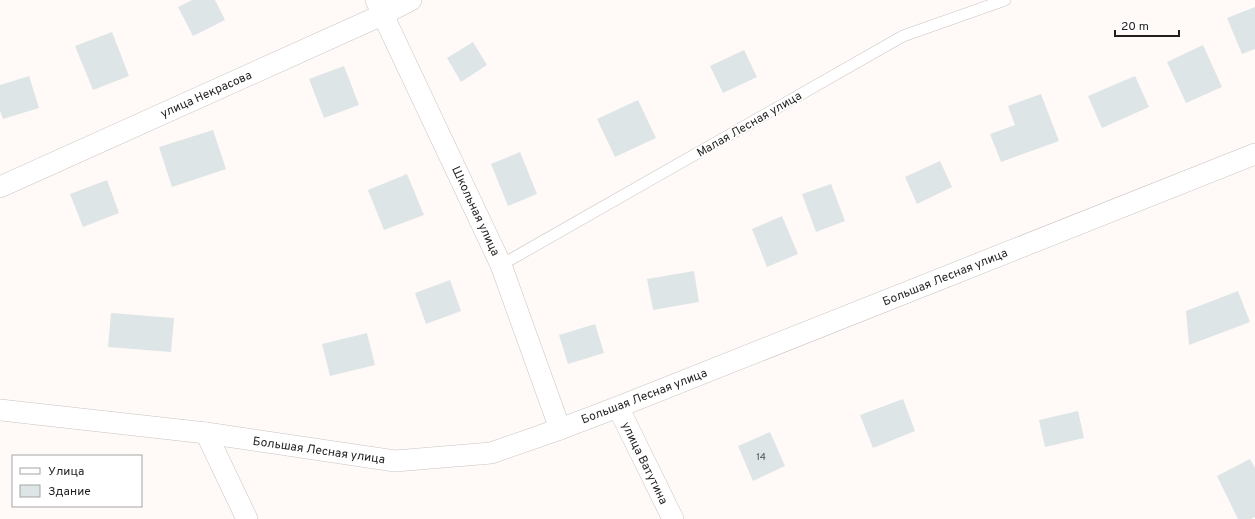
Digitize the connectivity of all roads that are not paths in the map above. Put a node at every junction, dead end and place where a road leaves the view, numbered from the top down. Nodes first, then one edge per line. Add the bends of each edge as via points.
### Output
1 (411, 0) edge
2 (1005, 0) edge
3 (379, 7) edge
4 (1255, 154) edge
5 (0, 187) edge
6 (501, 264) junction
7 (618, 407) junction
8 (0, 410) edge
9 (560, 429) junction
10 (206, 433) junction
11 (247, 519) edge
12 (673, 519) edge

1 - 3 street, улица Некрасова
2 - 6 lane, Малая Лесная улица via 903,36
3 - 5 street, улица Некрасова
3 - 6 street, Школьная улица
4 - 7 street, Большая Лесная улица
6 - 9 street, Школьная улица
7 - 9 street, Большая Лесная улица
7 - 12 street, улица Ватутина
8 - 10 street, Большая Лесная улица
9 - 10 street, Большая Лесная улица via 491,453 395,461
10 - 11 street

